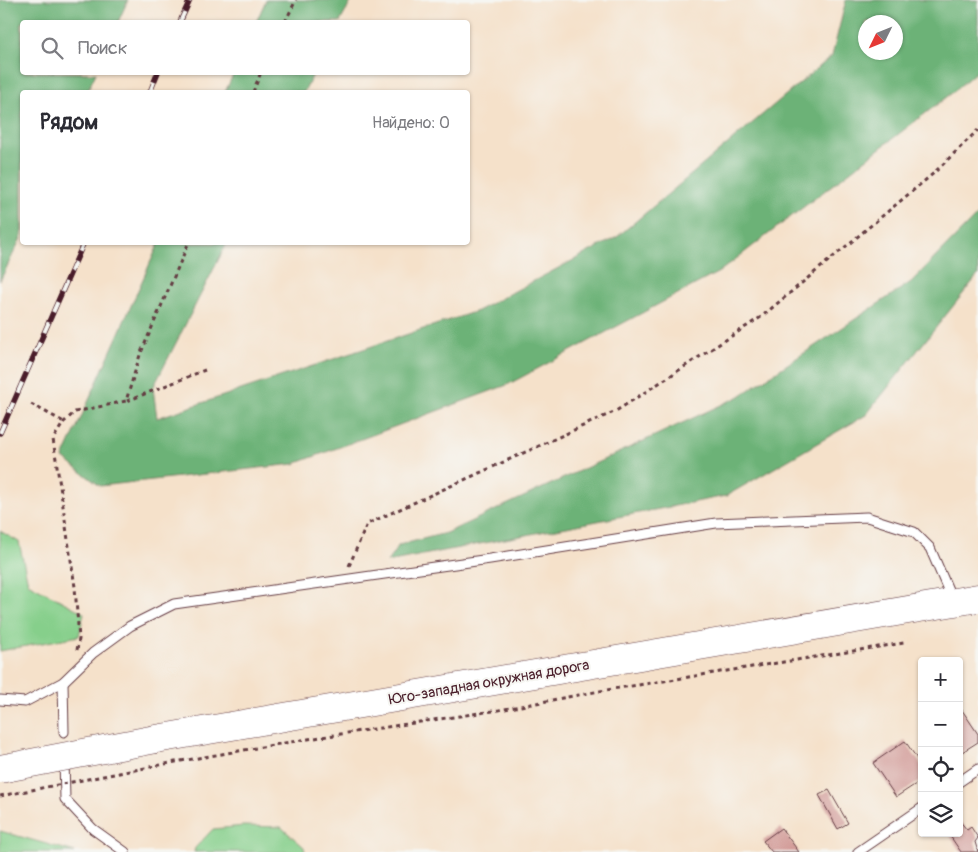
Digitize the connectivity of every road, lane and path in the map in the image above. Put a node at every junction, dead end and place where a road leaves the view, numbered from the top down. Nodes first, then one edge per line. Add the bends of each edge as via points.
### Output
1 (296, 0) edge
2 (286, 20) edge
3 (260, 75) edge
4 (254, 90) edge
5 (978, 130) edge
6 (188, 245) edge
7 (205, 370) dead end
8 (126, 401) junction
9 (31, 404) dead end
10 (64, 422) junction
11 (347, 579) junction
12 (966, 600) edge
13 (904, 643) dead end
14 (63, 682) junction
15 (0, 700) edge
16 (64, 732) dead end
17 (64, 751) dead end
18 (0, 769) edge
19 (978, 769) edge
20 (963, 779) edge
21 (0, 796) edge
22 (918, 811) edge
23 (125, 852) edge
24 (858, 852) edge

1 - 2 path
3 - 4 path
5 - 11 path via 934,173 761,317 616,411 367,524 349,560
6 - 8 path via 140,355
7 - 8 path
8 - 10 path via 76,412
9 - 10 path
10 - 14 path via 53,439 75,587 79,640 76,664
11 - 12 lane via 716,523 867,517 914,532 930,548
11 - 14 lane via 174,604 130,626
12 - 18 highway, Юго-западная окружная дорога, bridge via 156,739
13 - 21 path, bridge via 308,738
14 - 15 lane via 26,702
14 - 16 lane
17 - 23 lane via 65,799 93,829
19 - 20 lane
22 - 24 lane

